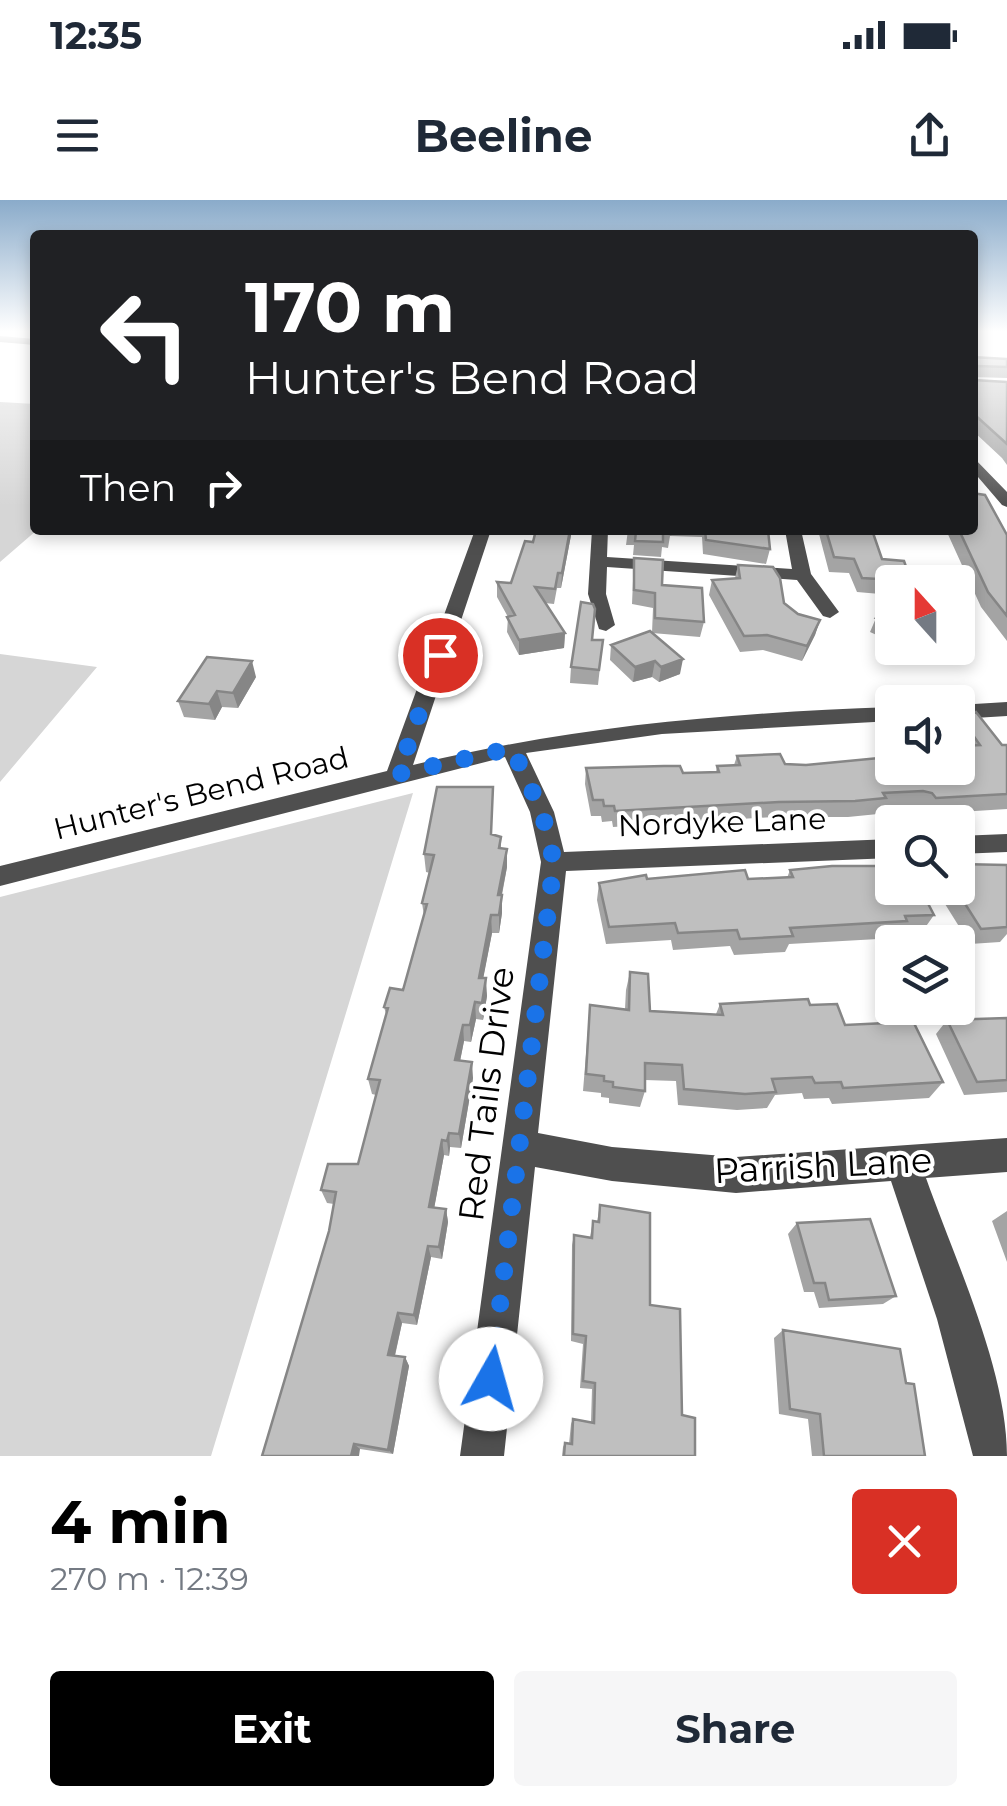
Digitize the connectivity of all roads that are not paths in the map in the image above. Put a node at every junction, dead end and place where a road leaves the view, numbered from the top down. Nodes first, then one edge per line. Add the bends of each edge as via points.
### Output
1 (978, 467) edge
2 (978, 498) edge
3 (1006, 501) edge
4 (481, 535) edge
5 (599, 535) edge
6 (794, 535) edge
7 (596, 560) junction
8 (802, 574) junction
9 (830, 612) dead end
10 (606, 625) dead end
11 (1007, 709) edge
12 (975, 711) edge
13 (875, 715) edge
14 (512, 748) junction
15 (398, 774) junction
16 (1007, 843) edge
17 (975, 844) edge
18 (875, 849) edge
19 (554, 862) junction
20 (0, 876) edge
21 (520, 1147) junction
22 (1007, 1155) edge
23 (902, 1162) junction
24 (482, 1456) edge
25 (994, 1456) edge

1 - 3 street
2 - 3 street
4 - 15 street
5 - 7 street
6 - 8 street
7 - 8 street
7 - 10 street
8 - 9 street
11 - 12 street
13 - 14 street, Hunter's Bend Road via 662,727
14 - 15 street, Hunter's Bend Road
14 - 19 street, Red Tails Drive via 542,812
15 - 20 street, Hunter's Bend Road
16 - 17 street
18 - 19 street, Nordyke Lane
19 - 21 street, Red Tails Drive
21 - 23 street, Parrish Lane via 612,1164 736,1175
21 - 24 street, Red Tails Drive
22 - 23 street, Parrish Lane
23 - 25 street via 957,1319

